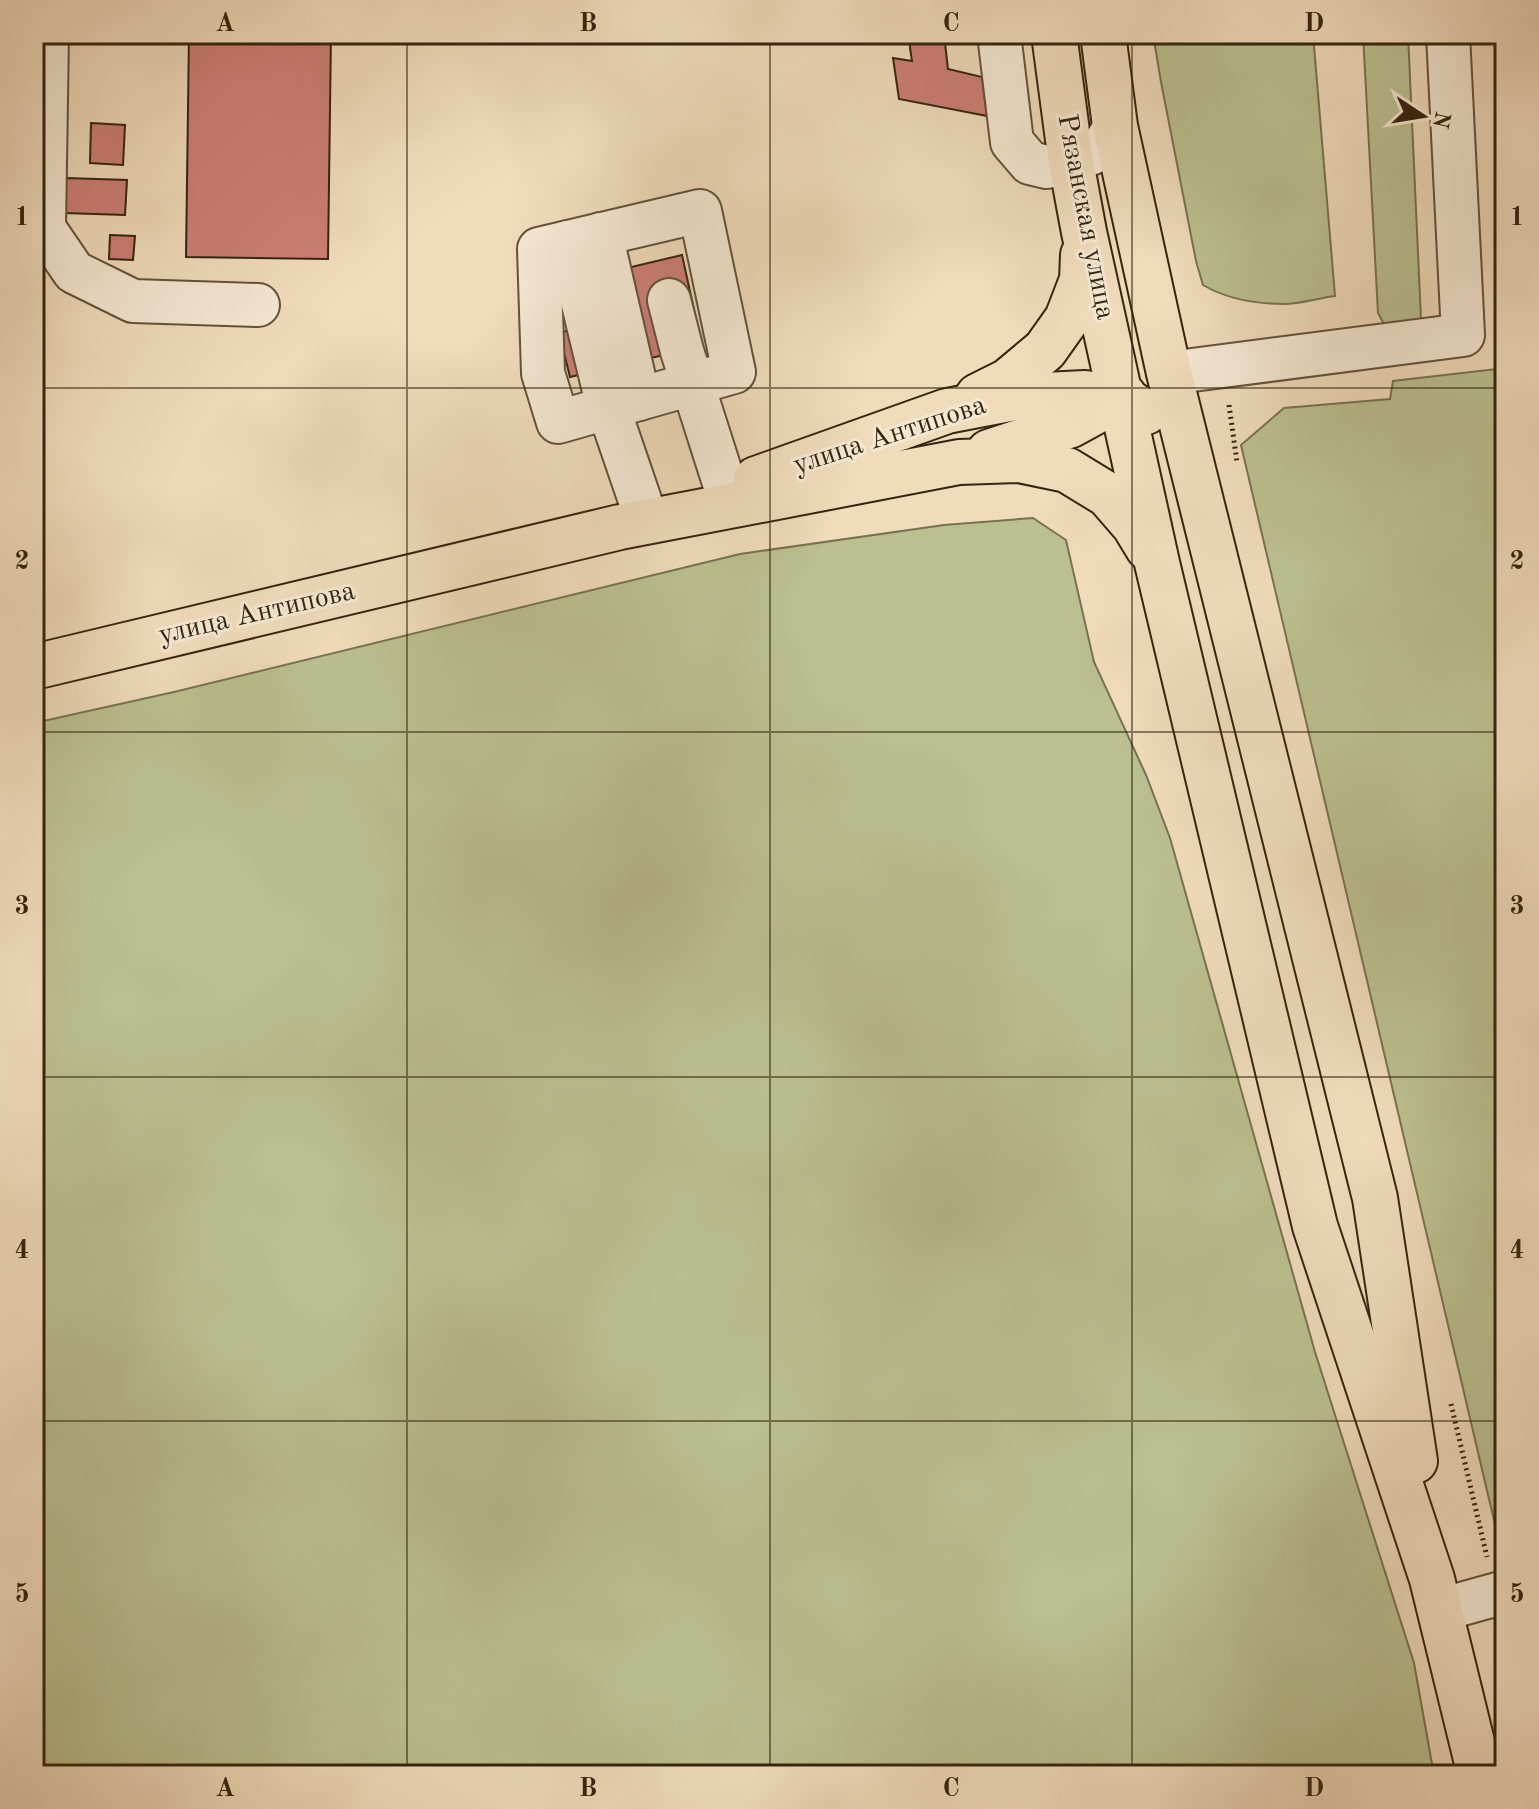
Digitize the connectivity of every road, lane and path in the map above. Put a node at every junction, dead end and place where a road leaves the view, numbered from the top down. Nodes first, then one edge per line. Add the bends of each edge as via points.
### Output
1 (47, 34) edge
2 (999, 34) edge
3 (1054, 34) edge
4 (1103, 34) edge
5 (1448, 34) edge
6 (1115, 126) junction
7 (1071, 162) junction
8 (1084, 232) junction
9 (585, 238) junction
10 (669, 300) dead end
11 (258, 305) dead end
12 (1157, 320) junction
13 (1169, 373) junction
14 (692, 385) junction
15 (1121, 398) junction
16 (623, 403) junction
17 (947, 411) junction
18 (959, 462) junction
19 (726, 489) junction
20 (633, 522) junction
21 (1215, 558) junction
22 (1157, 563) junction
23 (34, 667) edge
24 (1505, 1592) edge
25 (1436, 1594) junction
26 (1480, 1775) edge

1 - 11 lane via 44,228 74,272 133,301
2 - 7 lane via 1012,142 1030,163 1047,167
3 - 7 main road, Рязанская улица
4 - 6 main road, Рязанская улица
5 - 13 lane via 1463,335
6 - 7 lane via 1102,149
6 - 12 main road, Рязанская улица
7 - 8 main road, Рязанская улица
8 - 15 main road, Рязанская улица
8 - 17 main road via 1082,280 1067,319 1045,350 1008,381
9 - 14 lane via 700,211 734,372
9 - 16 lane
9 - 16 lane via 539,249 543,373 558,422
10 - 14 lane
12 - 13 main road, Рязанская улица
12 - 15 main road via 1149,369
13 - 21 main road, Рязанская улица
14 - 16 lane
14 - 19 lane
15 - 17 main road, улица Антипова via 1085,393 1025,396
15 - 18 main road via 1071,425
15 - 21 main road, улица Антипова via 1145,412 1160,430
15 - 22 main road, Рязанская улица
16 - 20 lane
17 - 19 main road, улица Антипова
18 - 20 main road, улица Антипова
18 - 22 main road, улица Антипова via 1019,460 1067,470 1108,495
19 - 20 main road, улица Антипова
20 - 23 main road, улица Антипова
21 - 25 main road via 1375,1198
22 - 25 main road, Рязанская улица via 1315,1226
24 - 25 lane
25 - 26 main road

